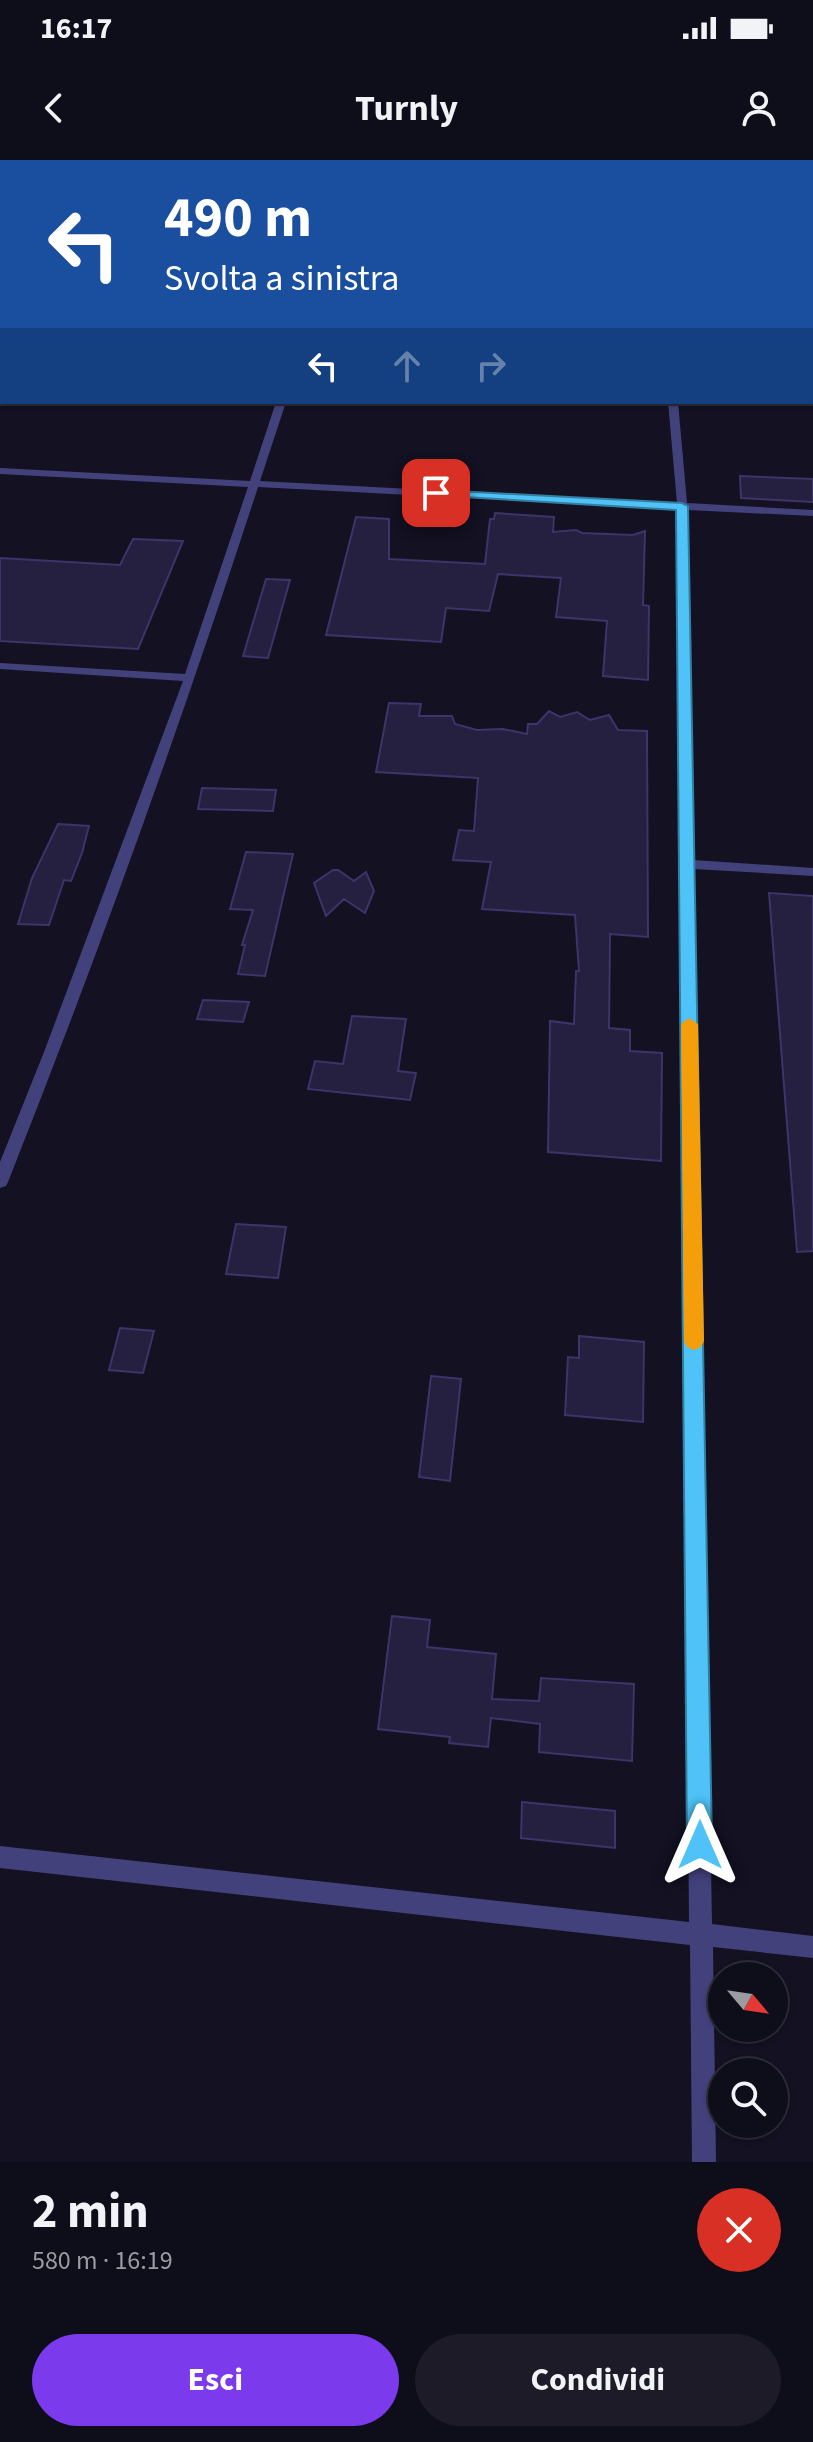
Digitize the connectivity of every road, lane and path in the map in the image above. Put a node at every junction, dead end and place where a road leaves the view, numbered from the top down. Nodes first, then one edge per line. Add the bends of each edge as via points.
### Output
1 (280, 404) edge
2 (673, 404) edge
3 (0, 471) edge
4 (252, 483) junction
5 (682, 506) junction
6 (813, 513) edge
7 (0, 666) edge
8 (190, 678) junction
9 (686, 864) junction
10 (813, 872) edge
11 (0, 1182) edge
12 (0, 1857) edge
13 (701, 1937) junction
14 (813, 1947) edge
15 (704, 2162) edge

1 - 4 lane
2 - 5 lane
3 - 4 lane
4 - 5 lane
4 - 8 lane
5 - 6 lane
5 - 9 lane
7 - 8 lane
8 - 11 lane
9 - 10 lane
9 - 13 lane
12 - 13 lane
13 - 14 lane
13 - 15 lane

